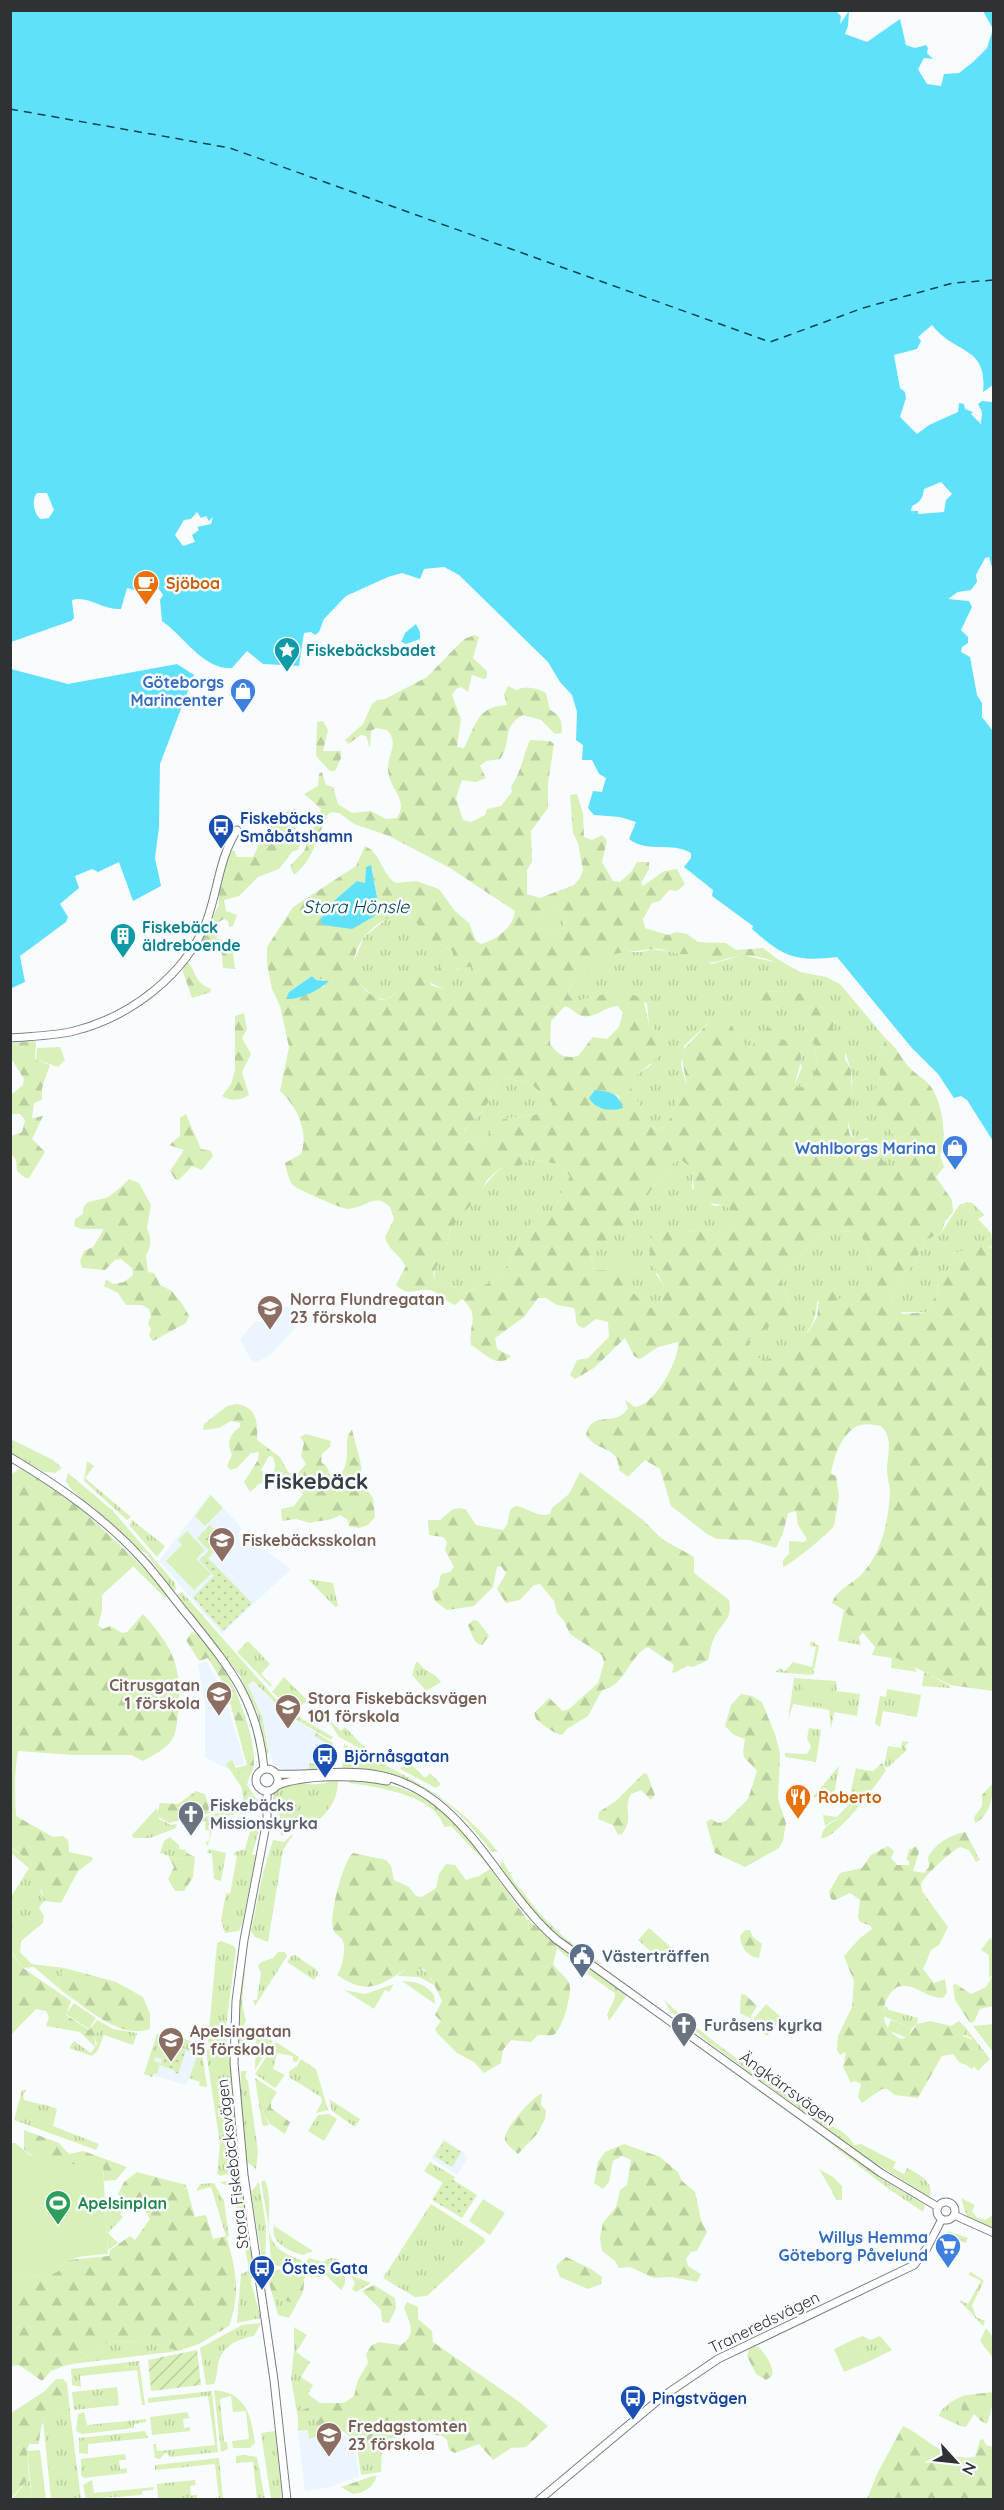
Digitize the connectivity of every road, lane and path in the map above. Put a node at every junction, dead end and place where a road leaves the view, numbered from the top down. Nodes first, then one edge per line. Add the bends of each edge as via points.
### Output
1 (237, 830) dead end
2 (10, 1038) edge
3 (10, 1457) edge
4 (264, 1769) junction
5 (277, 1774) junction
6 (276, 1786) junction
7 (267, 1791) junction
8 (418, 1791) junction
9 (938, 2207) junction
10 (954, 2215) junction
11 (942, 2219) junction
12 (993, 2233) edge
13 (287, 2499) edge
14 (539, 2499) edge

1 - 2 street via 225,850 211,906 198,938 177,968 154,990 123,1011 90,1026 58,1034
3 - 4 street via 68,1493 108,1526 143,1560 214,1646 250,1705
4 - 5 street
4 - 7 street via 256,1782
5 - 6 street
5 - 8 street, Ängkärrsvägen via 364,1773 394,1779
6 - 7 street
6 - 8 street, Ängkärrsvägen via 350,1777 384,1780
7 - 13 street, Stora Fiskebäcksvägen via 267,1820 236,2001 234,2063 241,2153
8 - 9 street, Ängkärrsvägen via 463,1824 528,1912 557,1940 881,2173
9 - 10 street via 949,2203
9 - 11 street
10 - 11 street
10 - 12 street
11 - 14 street, Traneredsvägen via 914,2265 718,2359 658,2400

